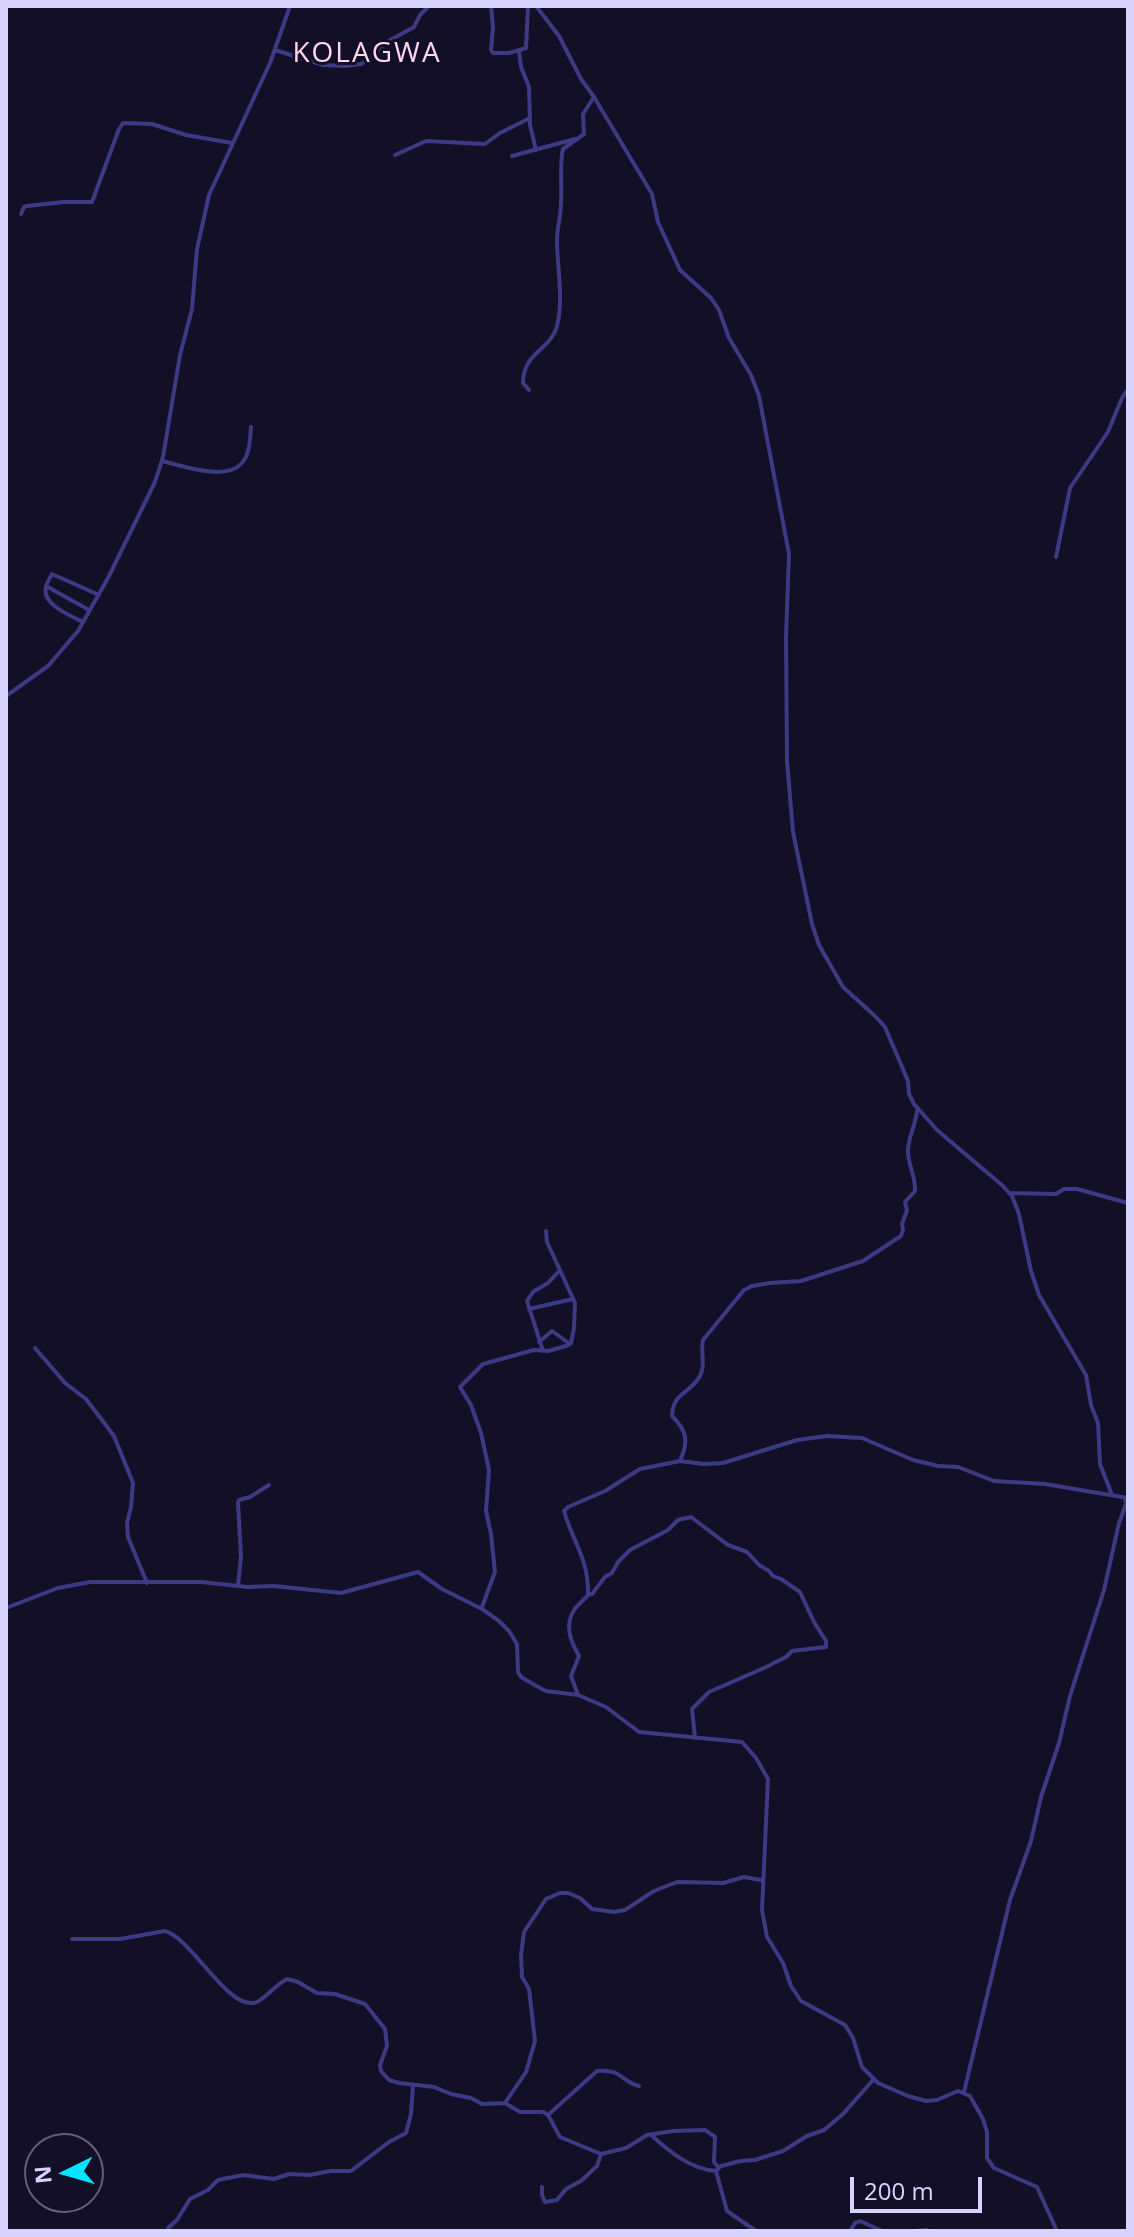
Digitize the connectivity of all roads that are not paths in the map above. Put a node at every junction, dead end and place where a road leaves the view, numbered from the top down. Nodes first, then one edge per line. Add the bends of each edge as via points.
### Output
1 (290, 6) edge
2 (429, 6) edge
3 (491, 6) edge
4 (528, 6) edge
5 (536, 6) edge
6 (275, 50) junction
7 (519, 50) junction
8 (594, 97) junction
9 (530, 118) junction
10 (581, 138) junction
11 (232, 143) junction
12 (536, 150) junction
13 (395, 155) dead end
14 (512, 156) dead end
15 (21, 214) dead end
16 (1128, 389) edge
17 (529, 390) dead end
18 (251, 427) dead end
19 (162, 461) junction
20 (1056, 557) dead end
21 (46, 586) junction
22 (99, 595) junction
23 (90, 611) junction
24 (83, 622) junction
25 (6, 696) edge
26 (917, 1108) junction
27 (1009, 1193) junction
28 (1128, 1203) edge
29 (546, 1231) dead end
30 (560, 1270) junction
31 (574, 1299) junction
32 (529, 1309) junction
33 (539, 1342) junction
34 (570, 1344) junction
35 (35, 1348) dead end
36 (543, 1351) junction
37 (680, 1461) junction
38 (269, 1485) dead end
39 (1112, 1495) junction
40 (1126, 1498) edge
41 (147, 1583) junction
42 (238, 1586) junction
43 (588, 1595) junction
44 (6, 1608) edge
45 (482, 1609) junction
46 (578, 1695) junction
47 (695, 1738) junction
48 (762, 1880) junction
49 (72, 1939) dead end
50 (873, 2080) junction
51 (413, 2085) junction
52 (639, 2086) dead end
53 (964, 2092) junction
54 (505, 2103) junction
55 (548, 2115) junction
56 (651, 2135) junction
57 (601, 2154) junction
58 (717, 2169) junction
59 (542, 2187) dead end
60 (168, 2228) dead end
61 (927, 2230) edge
62 (756, 2231) edge
63 (850, 2231) edge
64 (882, 2231) edge
65 (915, 2231) edge
66 (945, 2231) edge
67 (1057, 2231) edge

1 - 6 street
2 - 6 street via 414,27 361,64 323,65
3 - 7 street via 491,51
4 - 7 street via 527,47
5 - 8 street
6 - 11 street
7 - 9 street
8 - 10 street via 583,114
8 - 26 street via 653,196 658,222 680,270 715,303 759,396 789,554 786,754 805,897 824,954 843,987 885,1027
9 - 12 street
9 - 13 street via 485,144 426,141
10 - 12 street
10 - 17 street via 563,149 561,157 558,322 553,335 532,355 523,383
11 - 15 street via 152,124 123,123 92,202 27,206
11 - 19 street via 203,216 192,309
12 - 14 street
16 - 20 street via 1108,432 1070,488
18 - 19 street via 248,452 228,471
19 - 22 street
21 - 22 street via 53,574
21 - 23 street
21 - 24 street via 52,604
22 - 23 street
23 - 24 street
24 - 25 street via 60,654
26 - 27 street
26 - 37 street via 908,1150 916,1187 905,1202 901,1236 856,1264 801,1281 744,1290 703,1340 698,1380 673,1403 672,1416 685,1435
27 - 28 street via 1050,1195 1077,1189
27 - 39 street via 1020,1217 1035,1285 1086,1375 1097,1419 1100,1464
29 - 30 street
30 - 31 street
30 - 32 street via 531,1293
31 - 32 street
31 - 34 street
32 - 33 street
33 - 34 street via 552,1331
33 - 36 street
34 - 36 street
35 - 41 street via 114,1436 133,1483 127,1534
36 - 45 street via 483,1364 460,1387 481,1433 489,1470 486,1511 495,1572
37 - 39 street via 723,1463 804,1438 854,1437 913,1460 958,1467 994,1481
37 - 43 street via 636,1471 565,1510 588,1572
38 - 42 street via 238,1503
39 - 40 street
40 - 53 street via 1104,1590 1010,1900
41 - 42 street
41 - 44 street via 64,1586
42 - 45 street via 341,1593 418,1572
43 - 46 street via 573,1611 569,1629 579,1656 571,1676
43 - 47 street via 630,1550 688,1517 747,1552 802,1595 826,1647 794,1650 707,1694 692,1709
45 - 46 street via 515,1638 521,1677 546,1691
46 - 47 street via 614,1711 636,1731
47 - 48 street via 742,1742 768,1776
48 - 50 street via 765,1931 791,1986 801,2001 845,2025
48 - 54 street via 677,1882 614,1912 592,1909 568,1893 546,1899 524,1932 521,1955 535,2041 526,2072
49 - 51 street via 170,1932 231,1995 246,2003 261,2000 287,1979 317,1993 365,2004 385,2029 381,2071 389,2080
50 - 53 street via 926,2101
50 - 58 street via 824,2130 783,2151
51 - 54 street via 482,2104
51 - 60 street via 409,2129 356,2169 218,2180 190,2199
52 - 55 street via 620,2073 597,2071
53 - 67 street via 983,2119 989,2164 1037,2187
54 - 55 street via 520,2112
55 - 57 street via 560,2137
56 - 57 street
56 - 58 street via 684,2161
56 - 58 street via 705,2130 715,2137
57 - 59 street via 597,2166 554,2202 544,2201
58 - 62 street via 727,2211
61 - 65 street
61 - 66 street
63 - 64 street via 860,2221

